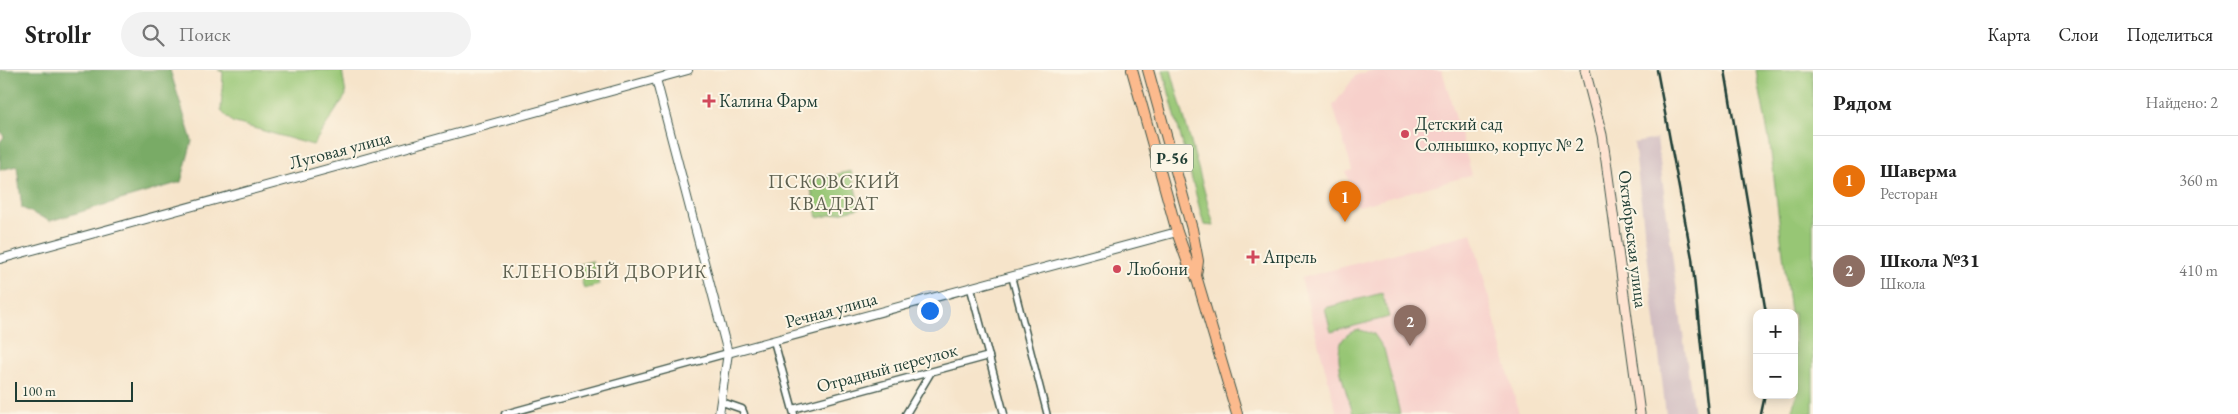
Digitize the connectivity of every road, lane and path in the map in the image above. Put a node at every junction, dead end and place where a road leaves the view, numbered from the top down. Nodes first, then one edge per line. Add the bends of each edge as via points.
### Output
1 (688, 70) edge
2 (1132, 70) edge
3 (1148, 70) edge
4 (1585, 70) edge
5 (656, 79) junction
6 (1172, 155) junction
7 (1156, 158) junction
8 (1177, 232) junction
9 (0, 259) edge
10 (1196, 276) junction
11 (1012, 278) junction
12 (971, 289) junction
13 (774, 341) junction
14 (728, 353) junction
15 (989, 356) junction
16 (931, 372) junction
17 (722, 402) junction
18 (793, 412) edge
19 (505, 414) edge
20 (719, 414) edge
21 (744, 414) edge
22 (906, 414) edge
23 (1004, 414) edge
24 (1047, 414) edge
25 (1237, 414) edge
26 (1640, 414) edge

1 - 5 street, Луговая улица
2 - 7 main road
3 - 6 main road, Р-56
4 - 26 main road, Октябрьская улица via 1606,161
5 - 9 street, Луговая улица
5 - 14 street
6 - 7 main road via 1163,149
6 - 10 main road, Р-56 via 1192,229 1198,261
7 - 8 main road
8 - 10 main road
8 - 11 street, Речная улица
10 - 25 main road, Р-56
11 - 12 street, Речная улица
11 - 24 street
12 - 13 street, Речная улица
12 - 15 street
13 - 14 street, Речная улица
13 - 18 street
14 - 17 street
14 - 19 street, Речная улица
15 - 16 street, Отрадный переулок
15 - 23 street
16 - 18 street, Отрадный переулок
16 - 22 street
17 - 20 street
17 - 21 street via 742,409

